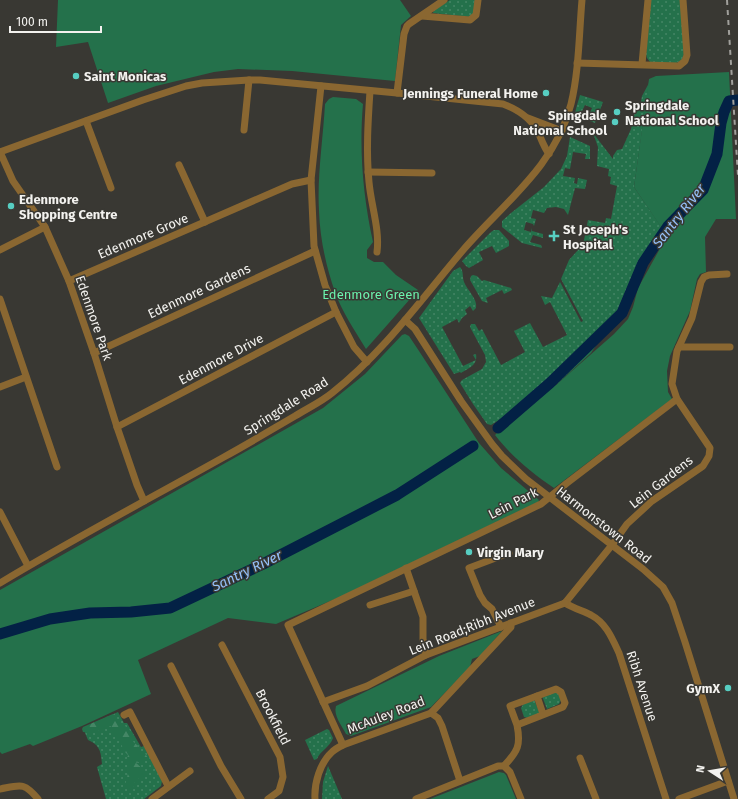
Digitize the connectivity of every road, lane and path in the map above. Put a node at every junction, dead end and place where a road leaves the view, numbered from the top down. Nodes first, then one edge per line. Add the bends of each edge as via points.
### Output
1 (444, 0) edge
2 (478, 0) edge
3 (582, 0) edge
4 (648, 0) edge
5 (683, 0) edge
6 (422, 16) junction
7 (577, 63) junction
8 (642, 64) junction
9 (249, 80) junction
10 (321, 86) junction
11 (370, 91) junction
12 (397, 92) junction
13 (527, 118) junction
14 (86, 121) junction
15 (546, 124) junction
16 (244, 130) dead end
17 (562, 130) junction
18 (540, 136) junction
19 (0, 152) edge
20 (549, 154) junction
21 (179, 165) dead end
22 (368, 172) junction
23 (432, 173) dead end
24 (311, 180) junction
25 (111, 188) dead end
26 (205, 222) junction
27 (45, 227) junction
28 (0, 250) edge
29 (315, 250) junction
30 (377, 252) dead end
31 (726, 274) dead end
32 (69, 281) junction
33 (0, 299) edge
34 (336, 312) junction
35 (2, 315) edge
36 (405, 320) junction
37 (679, 347) junction
38 (730, 347) dead end
39 (94, 353) junction
40 (367, 362) junction
41 (26, 377) junction
42 (0, 387) edge
43 (677, 399) junction
44 (117, 427) junction
45 (57, 467) dead end
46 (550, 498) junction
47 (144, 501) junction
48 (0, 512) edge
49 (612, 545) junction
50 (509, 553) dead end
51 (28, 566) junction
52 (406, 568) junction
53 (0, 583) edge
54 (414, 591) junction
55 (565, 603) junction
56 (370, 605) dead end
57 (511, 623) junction
58 (501, 627) junction
59 (222, 645) dead end
60 (426, 654) junction
61 (171, 666) dead end
62 (537, 696) junction
63 (323, 702) junction
64 (431, 714) junction
65 (544, 714) junction
66 (124, 715) dead end
67 (517, 725) junction
68 (343, 745) junction
69 (580, 758) dead end
70 (504, 766) junction
71 (190, 771) dead end
72 (728, 781) junction
73 (460, 782) junction
74 (168, 786) junction
75 (0, 789) edge
76 (38, 799) edge
77 (152, 799) edge
78 (242, 799) edge
79 (268, 799) edge
80 (315, 799) edge
81 (416, 799) edge
82 (521, 799) edge
83 (596, 799) edge
84 (666, 799) edge
85 (679, 799) edge
86 (734, 799) edge

1 - 6 street
2 - 6 street via 476,15 470,20
3 - 7 street, Springdale Road
4 - 8 street
5 - 8 street via 687,55 685,61 679,66
6 - 12 street via 407,26 404,34
7 - 8 street
7 - 17 street, Springdale Road via 571,104
9 - 10 street
9 - 14 street via 186,86
9 - 16 street
10 - 11 street
10 - 24 street
11 - 12 street
11 - 22 street
12 - 13 street via 503,104
13 - 15 street
13 - 18 street
14 - 19 street
14 - 25 street
15 - 17 street
15 - 18 street
17 - 20 street, Springdale Road
18 - 20 street
19 - 27 street, Edenmore Park via 14,181
20 - 36 street, Springdale Road via 524,187 466,247
21 - 26 street, Edenmore Grove
22 - 23 street
22 - 30 street via 378,241
24 - 26 street, Edenmore Grove via 292,184
24 - 29 street
26 - 32 street, Edenmore Grove
27 - 28 street
27 - 32 street, Edenmore Park
29 - 34 street
29 - 39 street, Edenmore Gardens
31 - 37 street, Lein Gardens via 704,277 692,318
32 - 39 street, Edenmore Park
33 - 35 street
34 - 40 street via 354,347
34 - 44 street, Edenmore Drive
35 - 41 street
36 - 40 street, Springdale Road
36 - 46 street, Harmonstown Road via 415,329 492,444 515,469
37 - 38 street
37 - 43 street, Lein Gardens via 672,384
39 - 44 street, Edenmore Park
40 - 47 street, Springdale Road via 319,402
41 - 42 street
41 - 45 street
43 - 46 street, Lein Park
43 - 49 street, Lein Gardens via 710,448 709,456 703,466 652,501 627,524
44 - 47 street, Edenmore Park
46 - 49 street, Harmonstown Road
46 - 52 street, Lein Park
47 - 51 street, Springdale Road
48 - 51 street
49 - 55 street, Lein Gardens
49 - 72 street, Harmonstown Road via 663,587 668,595
50 - 58 street via 469,568 480,595 492,609
51 - 53 street, Springdale Road
52 - 54 street
52 - 63 street, Lein Park via 288,625
54 - 56 street
54 - 60 street via 422,617
55 - 57 street, Lein Road;Ribh Avenue
55 - 84 street, Ribh Avenue via 603,623 612,637
57 - 58 street, Lein Road;Ribh Avenue
57 - 64 street, McAuley Road via 511,627
58 - 60 street, Lein Road;Ribh Avenue
59 - 79 street, Brookfield via 280,757 283,777 279,791
60 - 63 street, Lein Road;Ribh Avenue via 367,686
61 - 78 street via 221,766
62 - 65 street
62 - 65 street via 556,689 562,692 563,707
62 - 67 street via 510,706
63 - 68 street
64 - 68 street, McAuley Road
64 - 73 street via 438,718 442,726
65 - 67 street
66 - 74 street via 130,712
67 - 70 street via 519,738 515,754
68 - 80 street, McAuley Road via 332,752 320,769
69 - 83 street
70 - 73 street via 498,766
70 - 82 street via 510,772
71 - 74 street
72 - 85 street
72 - 86 street, Harmonstown Road
73 - 81 street
74 - 77 street
75 - 76 street via 25,786

